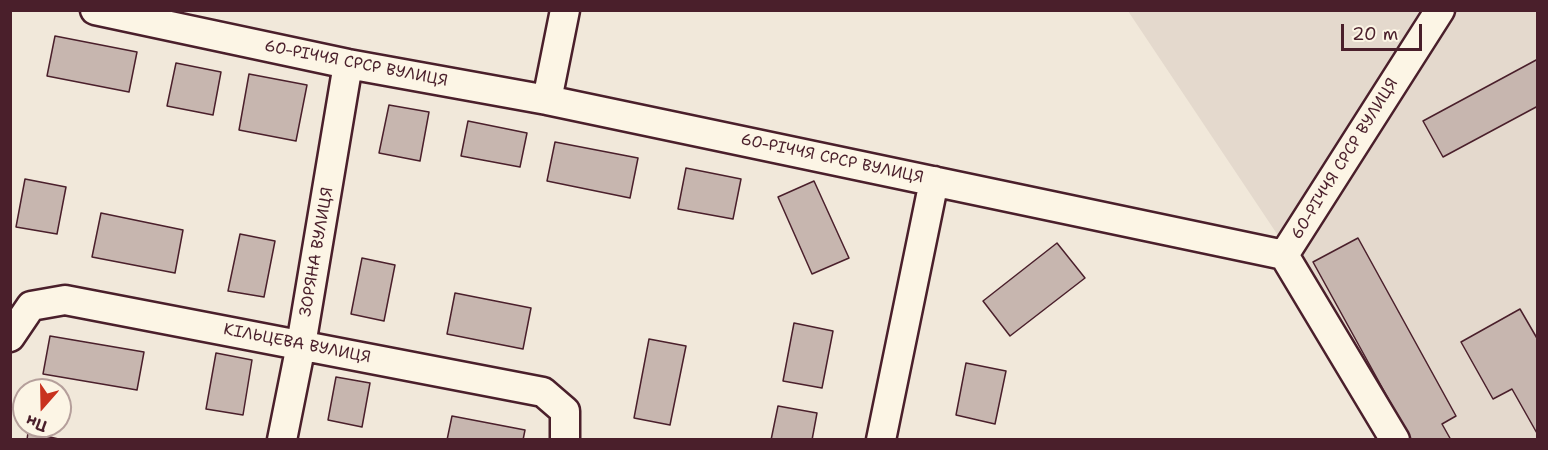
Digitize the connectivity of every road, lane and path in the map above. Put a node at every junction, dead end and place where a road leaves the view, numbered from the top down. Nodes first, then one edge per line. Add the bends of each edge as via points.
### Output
1 (95, 10) edge
2 (565, 10) edge
3 (1440, 10) edge
4 (348, 64) junction
5 (547, 100) junction
6 (934, 181) junction
7 (1284, 255) junction
8 (10, 337) edge
9 (301, 345) junction
10 (282, 440) edge
11 (565, 440) edge
12 (881, 440) edge
13 (1395, 440) edge

1 - 4 street, 60-РІЧЧЯ СРСР ВУЛИЦЯ
2 - 5 street
3 - 7 street, 60-РІЧЧЯ СРСР ВУЛИЦЯ
4 - 5 street, 60-РІЧЧЯ СРСР ВУЛИЦЯ
4 - 9 street, ЗОРЯНА ВУЛИЦЯ
5 - 6 street, 60-РІЧЧЯ СРСР ВУЛИЦЯ
6 - 7 street, 60-РІЧЧЯ СРСР ВУЛИЦЯ
6 - 12 street
7 - 13 street
8 - 9 street, КІЛЬЦЕВА ВУЛИЦЯ via 32,306 65,300
9 - 10 street, ЗОРЯНА ВУЛИЦЯ
9 - 11 street, КІЛЬЦЕВА ВУЛИЦЯ via 543,392 565,411

